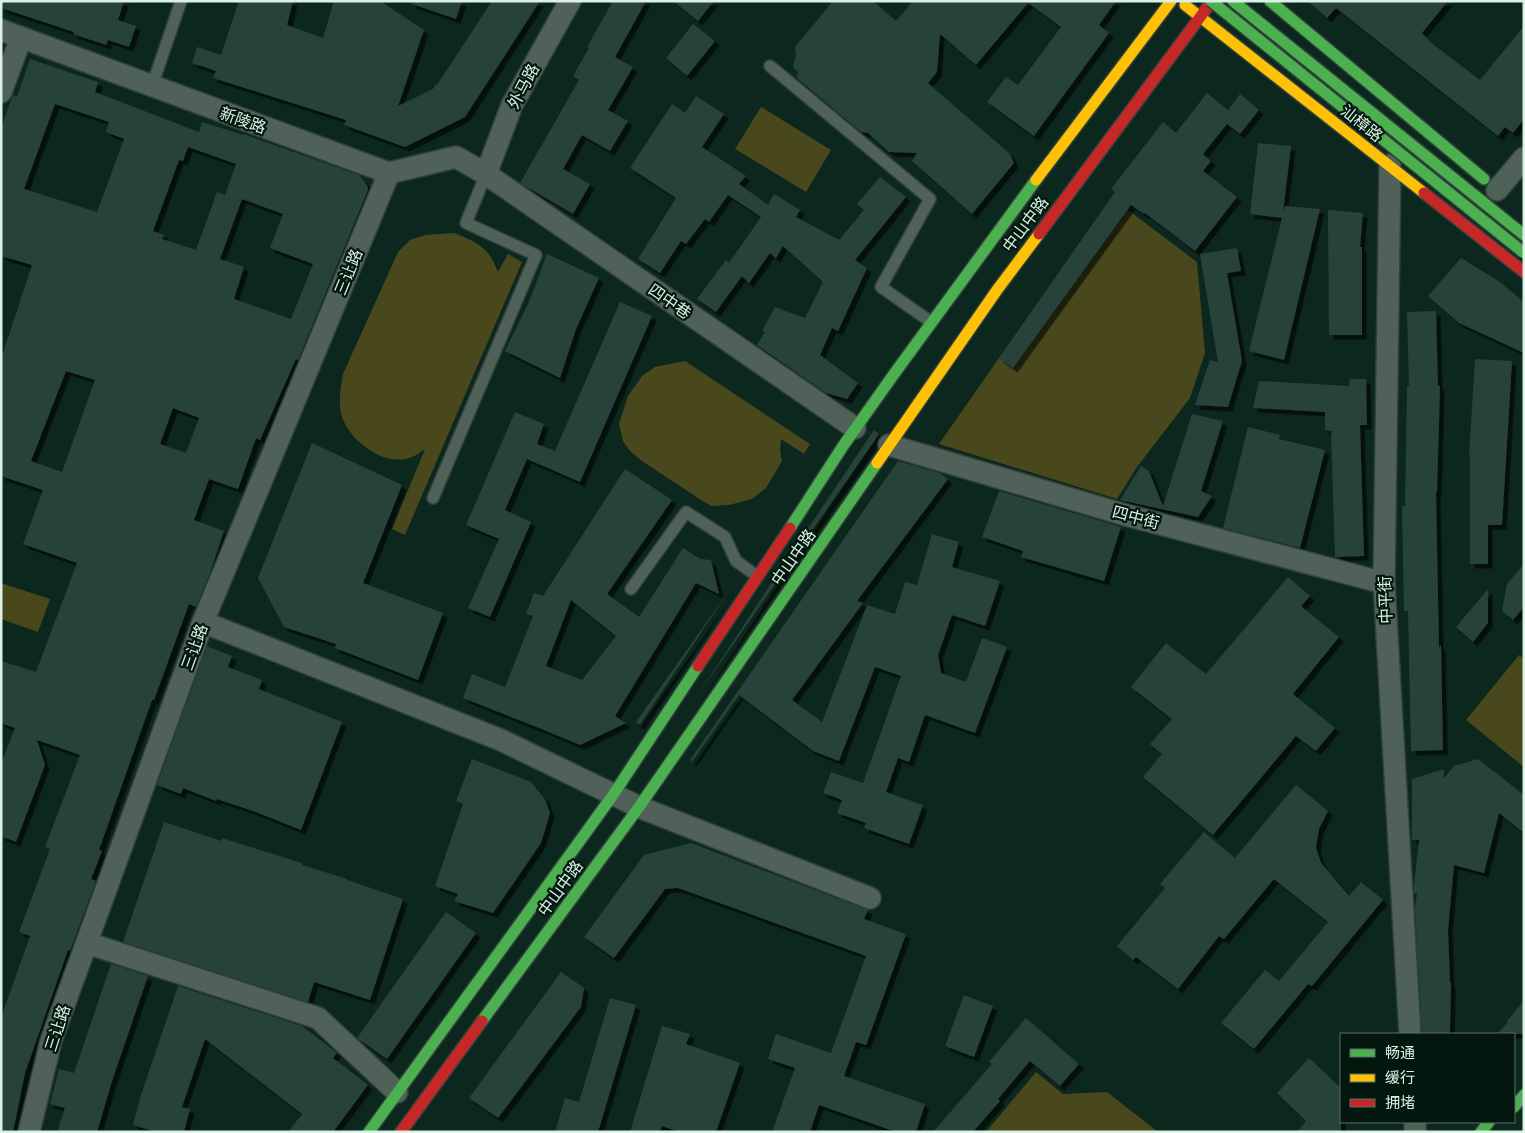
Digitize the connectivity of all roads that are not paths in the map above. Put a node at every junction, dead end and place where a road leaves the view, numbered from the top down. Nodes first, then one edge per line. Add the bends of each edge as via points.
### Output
1 (180, 1) edge
2 (570, 1) edge
3 (1171, 1) edge
4 (1180, 1) edge
5 (1212, 1) edge
6 (1233, 1) edge
7 (1270, 1) edge
8 (1199, 17) junction
9 (1, 30) edge
10 (21, 38) junction
11 (770, 66) dead end
12 (152, 86) junction
13 (1, 92) edge
14 (1524, 158) edge
15 (1390, 165) junction
16 (389, 173) junction
17 (486, 174) junction
18 (1501, 193) joint
19 (1524, 235) edge
20 (1524, 253) edge
21 (1524, 272) edge
22 (931, 322) junction
23 (855, 428) junction
24 (889, 445) junction
25 (433, 498) dead end
26 (758, 576) junction
27 (1384, 583) junction
28 (631, 589) dead end
29 (203, 622) junction
30 (613, 795) junction
31 (640, 807) junction
32 (870, 898) dead end
33 (87, 943) junction
34 (1410, 1033) edge
35 (1519, 1091) edge
36 (397, 1092) junction
37 (1515, 1104) edge
38 (29, 1132) edge
39 (370, 1132) edge
40 (401, 1132) edge

1 - 12 lane
2 - 17 street, 外马路 via 512,105
3 - 22 main road, 中山中路
4 - 8 main road, 汕樟路
5 - 8 main road, 中山中路
5 - 20 main road, 汕樟路, bridge
6 - 19 main road, 汕樟路
7 - 18 main road
8 - 15 main road, 汕樟路
8 - 24 main road, 中山中路 via 997,290
9 - 10 street, 新陵路
10 - 12 street, 新陵路
10 - 13 street
11 - 22 lane via 930,199 881,287
12 - 16 street, 新陵路
14 - 18 street
15 - 21 main road, 汕樟路
15 - 27 street, 中平街
16 - 17 street via 456,157
16 - 29 street, 三让路
17 - 23 street, 四中巷
17 - 25 lane via 466,223 536,255
22 - 23 main road, 中山中路
23 - 26 main road, 中山中路
24 - 27 street, 四中街 via 1122,514
24 - 31 main road, 中山中路
26 - 28 lane via 736,561 725,537 686,512
26 - 30 main road, 中山中路
27 - 34 street, 中平街
29 - 30 street via 501,740
29 - 33 street, 三让路
30 - 31 street
30 - 36 main road, 中山中路
31 - 32 street
31 - 40 main road, 中山中路
33 - 36 street via 318,1018
33 - 38 street, 三让路 via 51,1041
35 - 37 main road
36 - 39 main road, 中山中路

